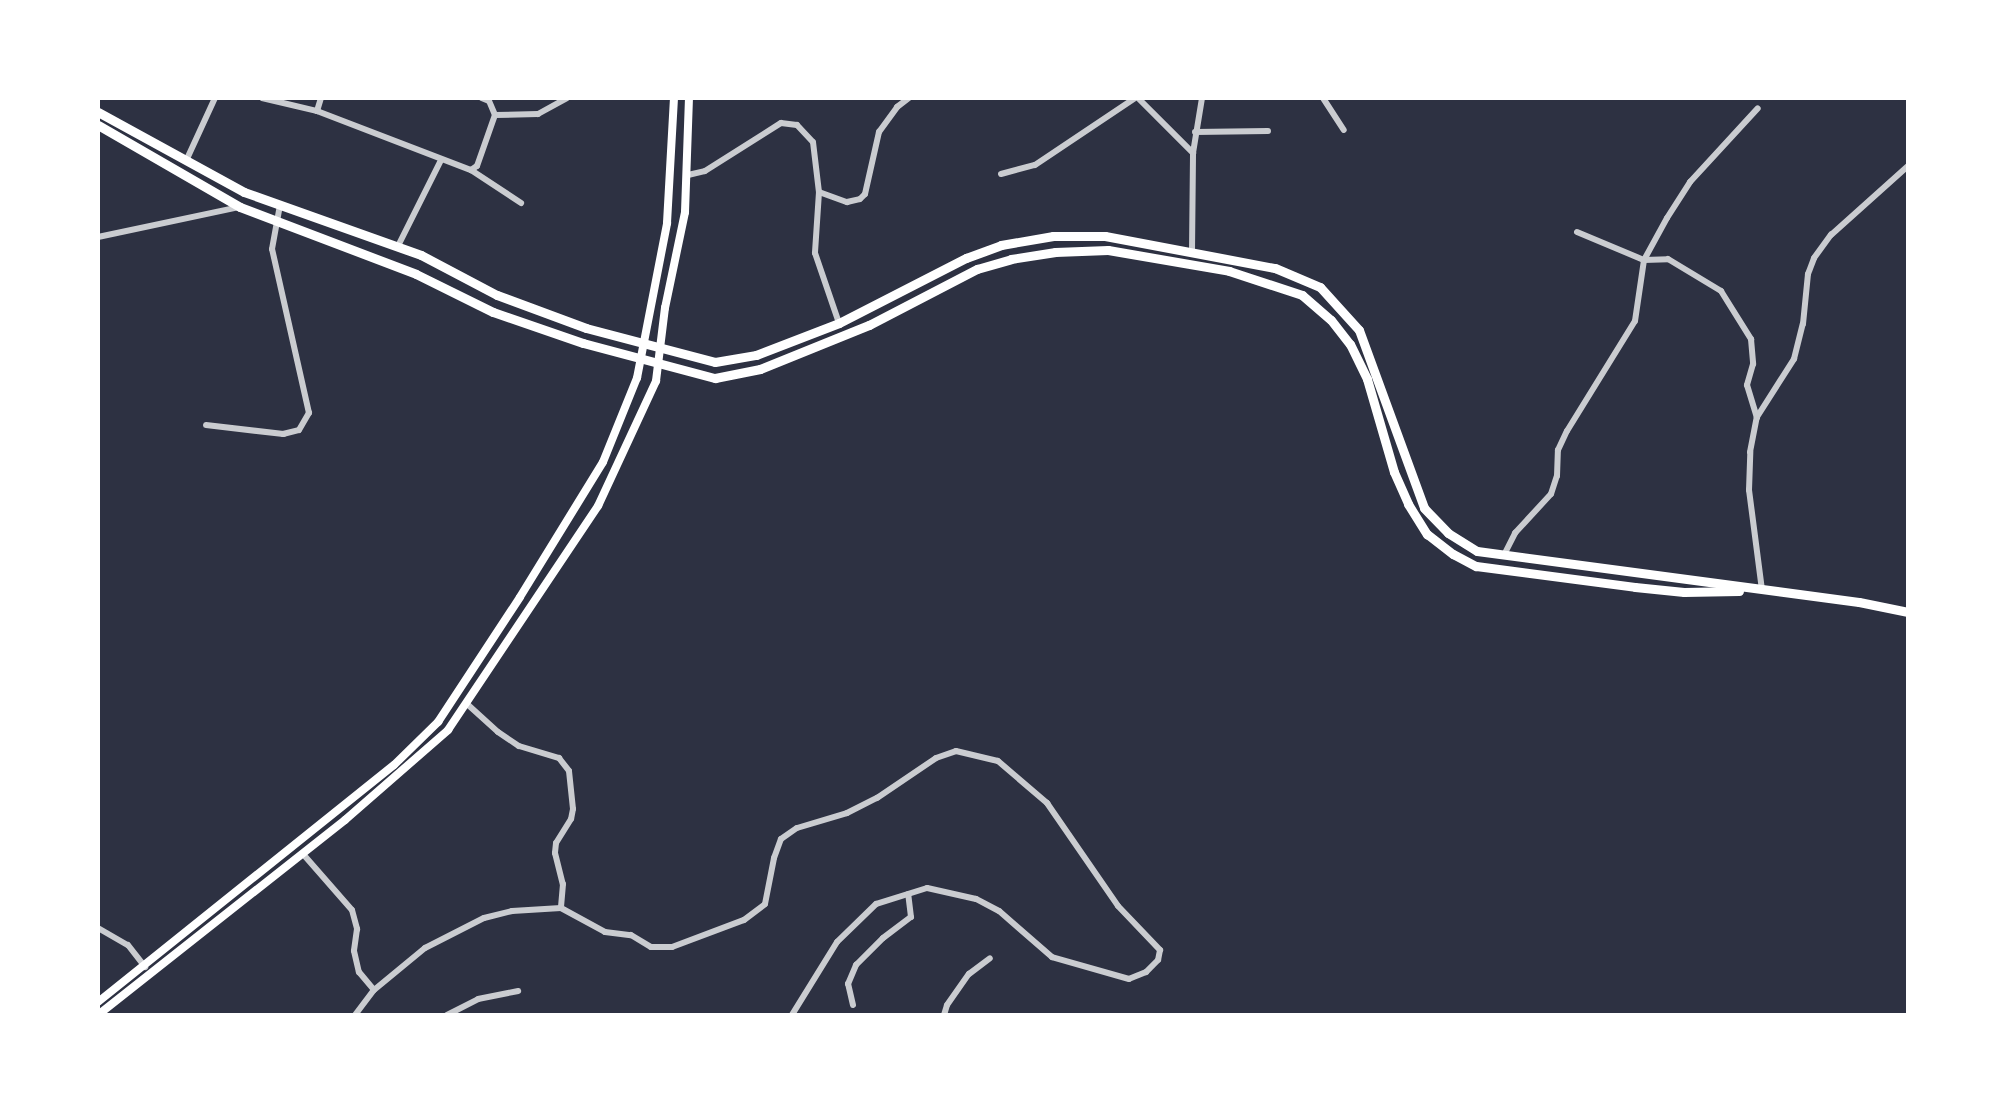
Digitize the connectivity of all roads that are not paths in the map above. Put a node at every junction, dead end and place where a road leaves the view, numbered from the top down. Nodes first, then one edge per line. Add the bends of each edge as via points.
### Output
1 (215, 98) edge
2 (262, 98) edge
3 (321, 98) edge
4 (482, 98) edge
5 (567, 98) edge
6 (674, 98) edge
7 (689, 98) edge
8 (909, 98) edge
9 (1136, 98) edge
10 (1202, 98) edge
11 (1323, 98) edge
12 (1758, 108) dead end
13 (317, 111) junction
14 (98, 112) edge
15 (495, 115) junction
16 (98, 125) edge
17 (1344, 130) dead end
18 (1268, 131) dead end
19 (1195, 132) junction
20 (1193, 153) junction
21 (441, 160) junction
22 (186, 161) junction
23 (1908, 166) edge
24 (471, 170) junction
25 (1001, 174) dead end
26 (688, 175) junction
27 (819, 192) junction
28 (670, 197) junction
29 (687, 198) junction
30 (521, 203) dead end
31 (280, 205) junction
32 (240, 207) junction
33 (275, 220) junction
34 (1577, 232) dead end
35 (98, 237) edge
36 (398, 246) junction
37 (1192, 251) junction
38 (1644, 260) junction
39 (839, 323) junction
40 (645, 345) junction
41 (660, 349) junction
42 (642, 360) junction
43 (659, 365) junction
44 (1757, 417) junction
45 (206, 425) dead end
46 (1504, 555) junction
47 (1588, 566) junction
48 (1586, 580) junction
49 (1762, 590) junction
50 (520, 597) junction
51 (532, 604) junction
52 (1908, 612) edge
53 (466, 703) junction
54 (303, 854) junction
55 (908, 894) junction
56 (561, 908) junction
57 (98, 928) edge
58 (990, 958) dead end
59 (145, 967) junction
60 (374, 990) junction
61 (518, 991) dead end
62 (98, 1002) edge
63 (853, 1005) dead end
64 (98, 1015) edge
65 (355, 1015) edge
66 (447, 1015) edge
67 (792, 1015) edge
68 (944, 1015) edge

1 - 22 street
2 - 13 street
3 - 13 street
4 - 15 street
5 - 15 street via 538,114
6 - 28 main road
7 - 26 main road
8 - 27 street via 879,132 865,194 847,202
9 - 20 street
9 - 25 street via 1035,165
10 - 19 street
11 - 17 street
12 - 38 street via 1690,182
13 - 21 street
14 - 22 main road
15 - 24 street
16 - 32 main road
18 - 19 street
19 - 20 street
20 - 37 street
21 - 24 street
21 - 36 street
22 - 31 main road
23 - 44 street via 1831,235 1814,258 1794,359
24 - 30 street
26 - 27 street via 705,171 781,123 797,125 813,142
26 - 29 main road
27 - 39 street via 815,253
28 - 29 main road
28 - 40 main road
29 - 41 main road
31 - 33 street
31 - 36 main road
32 - 33 main road
32 - 35 street
33 - 42 main road via 416,274 493,312
33 - 45 street via 272,249 309,413 299,430 283,434
34 - 38 street
36 - 40 main road via 497,295
37 - 39 main road via 1105,236 1053,236 1001,245
37 - 46 main road via 1275,268 1320,287 1359,330 1424,508 1448,533 1477,551
38 - 44 street via 1668,259 1721,291 1751,339 1753,364 1747,385
38 - 46 street via 1635,321 1567,431 1558,450 1551,494 1515,533
39 - 41 main road via 735,361 715,362
40 - 41 main road
40 - 42 main road
41 - 43 main road
42 - 43 main road
42 - 50 main road via 603,462
43 - 48 main road via 715,378 760,369 869,325 977,269 1011,259 1108,250 1229,271 1302,295 1350,344 1367,379 1394,472 1427,534 1476,566
43 - 51 main road via 643,415 598,506
44 - 49 street via 1749,490
46 - 47 main road
47 - 48 main road
47 - 49 main road
48 - 49 main road via 1684,592
49 - 52 main road
50 - 51 main road
50 - 59 main road via 438,722 384,773
51 - 53 main road
53 - 54 main road via 419,759
53 - 56 street via 519,746 559,758 569,771 573,809 555,853 563,884
54 - 60 street via 352,910 359,972
54 - 64 main road
55 - 56 street via 927,888 976,899 999,911 1052,957 1129,979 1158,960 1160,950 1118,906 1047,803 998,761 956,751 877,798 781,839 765,904 711,934 672,947 651,947 631,935 605,932
55 - 63 street via 911,917 856,965 848,984
55 - 67 street via 876,904 837,942
56 - 60 street via 484,918 425,948
57 - 59 street via 128,945
58 - 68 street via 969,974
59 - 62 main road
60 - 65 street
61 - 66 street via 478,999

